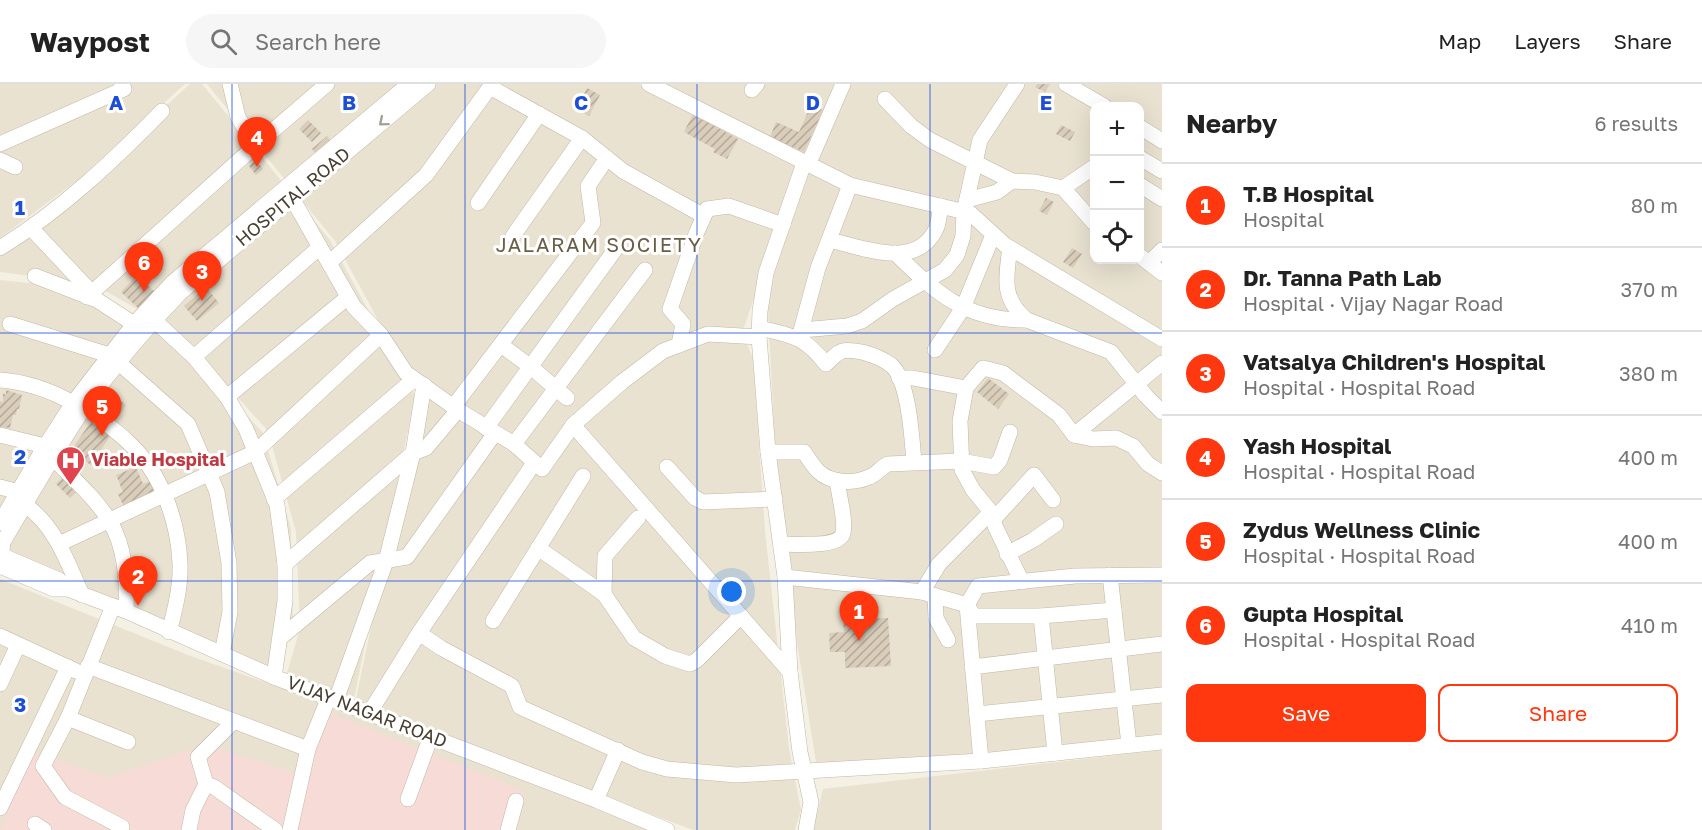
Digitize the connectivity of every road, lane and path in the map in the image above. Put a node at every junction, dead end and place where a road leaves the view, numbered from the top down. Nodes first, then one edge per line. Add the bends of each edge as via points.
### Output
1 (122, 84) edge
2 (230, 84) edge
3 (327, 84) edge
4 (409, 84) edge
5 (428, 84) edge
6 (649, 84) edge
7 (843, 84) edge
8 (1017, 84) edge
9 (1066, 84) edge
10 (885, 99) dead end
11 (1097, 102) edge
12 (162, 111) dead end
13 (539, 114) junction
14 (1144, 130) edge
15 (582, 138) junction
16 (1162, 141) edge
17 (0, 144) edge
18 (255, 146) junction
19 (607, 158) junction
20 (0, 160) edge
21 (1144, 160) edge
22 (975, 163) junction
23 (806, 164) junction
24 (15, 167) dead end
25 (1090, 170) edge
26 (1162, 171) edge
27 (1012, 181) junction
28 (850, 185) junction
29 (1144, 188) edge
30 (1063, 189) junction
31 (292, 198) junction
32 (1162, 199) edge
33 (478, 203) dead end
34 (941, 206) junction
35 (965, 206) junction
36 (704, 216) junction
37 (1090, 218) edge
38 (783, 225) junction
39 (31, 228) junction
40 (993, 235) junction
41 (513, 236) dead end
42 (829, 240) junction
43 (320, 247) junction
44 (0, 248) edge
45 (617, 248) dead end
46 (1010, 248) junction
47 (1162, 250) edge
48 (895, 254) junction
49 (1144, 259) edge
50 (329, 263) junction
51 (645, 270) dead end
52 (1162, 273) edge
53 (35, 276) dead end
54 (924, 281) junction
55 (90, 295) junction
56 (348, 297) junction
57 (963, 308) junction
58 (154, 320) junction
59 (1027, 320) junction
60 (10, 324) dead end
61 (134, 324) junction
62 (760, 332) junction
63 (801, 334) junction
64 (381, 335) junction
65 (1162, 339) edge
66 (501, 345) junction
67 (679, 345) junction
68 (935, 350) dead end
69 (194, 357) junction
70 (114, 359) junction
71 (1162, 363) edge
72 (531, 367) junction
73 (899, 378) junction
74 (0, 380) edge
75 (419, 382) junction
76 (1136, 384) junction
77 (966, 388) junction
78 (561, 393) junction
79 (227, 397) junction
80 (79, 405) junction
81 (456, 409) junction
82 (1162, 412) edge
83 (573, 425) junction
84 (491, 430) junction
85 (1010, 432) dead end
86 (0, 435) edge
87 (1074, 435) junction
88 (514, 444) junction
89 (48, 452) junction
90 (255, 452) junction
91 (768, 452) junction
92 (413, 453) junction
93 (961, 461) junction
94 (914, 462) junction
95 (534, 464) junction
96 (667, 467) dead end
97 (1162, 473) edge
98 (208, 475) junction
99 (583, 476) dead end
100 (837, 481) junction
101 (0, 487) edge
102 (165, 495) junction
103 (22, 499) junction
104 (274, 499) junction
105 (775, 499) junction
106 (1053, 500) dead end
107 (992, 515) junction
108 (638, 518) dead end
109 (110, 520) junction
110 (0, 523) edge
111 (1056, 524) dead end
112 (59, 544) junction
113 (781, 544) junction
114 (538, 548) junction
115 (1007, 554) junction
116 (1, 557) edge
117 (386, 561) junction
118 (285, 564) junction
119 (1110, 575) junction
120 (1162, 575) edge
121 (785, 577) junction
122 (1022, 582) junction
123 (75, 592) junction
124 (604, 594) junction
125 (929, 594) junction
126 (967, 605) junction
127 (119, 609) junction
128 (1114, 609) junction
129 (741, 616) junction
130 (1041, 616) junction
131 (493, 621) dead end
132 (169, 632) junction
133 (419, 633) junction
134 (0, 636) edge
135 (280, 638) junction
136 (948, 640) dead end
137 (1162, 644) edge
138 (18, 645) junction
139 (1119, 651) junction
140 (222, 654) junction
141 (1046, 658) junction
142 (68, 667) junction
143 (972, 667) junction
144 (86, 670) junction
145 (790, 672) junction
146 (274, 677) junction
147 (0, 684) edge
148 (1162, 695) edge
149 (333, 699) junction
150 (1124, 700) junction
151 (1051, 707) junction
152 (370, 712) junction
153 (977, 714) junction
154 (68, 718) junction
155 (233, 722) junction
156 (431, 736) junction
157 (128, 742) dead end
158 (1162, 742) edge
159 (1129, 745) junction
160 (308, 749) junction
161 (618, 750) junction
162 (1055, 753) junction
163 (981, 761) junction
164 (804, 771) junction
165 (206, 784) junction
166 (408, 799) dead end
167 (596, 800) junction
168 (516, 801) dead end
169 (0, 808) edge
170 (120, 830) edge
171 (189, 830) edge
172 (275, 830) edge
173 (290, 830) edge
174 (508, 830) edge
175 (667, 830) edge
176 (806, 830) edge

1 - 17 street via 124,89
2 - 18 street via 238,117
3 - 18 street
4 - 61 street, HOSPITAL ROAD via 172,283
5 -> 31 street, HOSPITAL ROAD
6 - 23 street
7 - 23 street
8 - 22 street via 980,140
9 - 11 street
10 - 22 street via 910,126
12 - 39 street via 114,160
13 - 15 street
13 - 33 street
13 - 50 street via 490,87 426,175
14 - 16 street
15 - 19 street
15 - 41 street
18 - 55 street
19 - 36 street
19 - 66 street via 588,186 593,223
20 - 24 street
21 - 26 street
22 - 27 street
22 - 35 street
23 - 28 street
23 - 38 street
25 - 30 street
27 - 30 street
27 - 35 street
28 - 34 street
28 - 42 street
29 - 32 street
30 - 37 street
31 - 43 street
31 - 58 street, HOSPITAL ROAD via 181,292
34 - 35 street
34 - 48 street via 937,228 924,245 912,252
35 - 40 street
35 - 54 street via 957,255 945,270
36 - 38 street via 707,209 729,206
36 - 67 street via 670,309 683,324
38 - 62 street via 766,273
39 - 44 street
39 - 55 street
40 - 46 street
40 - 57 street
42 - 48 street
42 - 63 street
43 - 50 street
43 - 69 street
45 - 72 street
46 - 59 street via 1006,284 1009,298
46 - 65 street
47 - 49 street
48 - 54 street
49 - 52 street
50 - 56 street
51 - 78 street
53 - 55 street
54 - 57 street
54 - 63 street via 862,321
55 - 61 street
56 - 64 street
56 - 79 street
57 - 59 street via 1000,318
57 - 68 street
58 - 69 street
58 - 70 street, HOSPITAL ROAD
59 - 76 street via 1111,352
60 - 70 street
61 - 70 street, HOSPITAL ROAD
62 - 63 street
62 - 67 street via 708,334
62 - 91 street
63 - 73 street via 826,364 838,351 847,349 876,355 893,366
64 - 75 street via 406,373
64 - 90 street
66 - 72 street
66 - 81 street
67 - 83 street via 663,351
69 - 79 street
70 - 80 street, HOSPITAL ROAD
70 - 98 street via 188,424
71 - 76 street
72 - 78 street
72 - 84 street
73 - 77 street
73 - 94 street via 911,423
74 - 80 street via 49,391
75 - 81 street
75 - 92 street
75 - 104 street
76 - 82 street
76 - 87 street
77 - 87 street via 983,368 1003,373 1059,416
77 - 93 street via 960,421
78 - 88 street
79 - 90 street
80 - 89 street, HOSPITAL ROAD
80 - 102 street via 129,443
81 - 84 street
81 - 92 street via 426,448
83 - 95 street via 542,469
83 - 129 street
84 - 88 street
84 - 117 street via 407,557
85 - 93 street via 996,466 988,468
86 - 89 street
87 - 97 street via 1116,438 1133,446
88 - 95 street
89 - 103 street, HOSPITAL ROAD
89 - 109 street
90 - 98 street
90 - 104 street
91 - 100 street via 804,452 819,472
91 - 105 street
92 - 117 street
92 - 118 street
93 - 94 street
93 - 107 street via 973,490
94 - 100 street via 888,464 871,477
95 - 133 street
96 - 105 street via 703,502
98 - 102 street
98 - 140 street via 217,492 229,562 230,612
99 - 114 street
100 - 113 street via 843,523 840,538 830,543
101 - 103 street
102 - 109 street
102 - 132 street via 180,563 177,603
103 - 110 street, HOSPITAL ROAD
103 - 112 street via 38,513
103 - 116 street, HOSPITAL ROAD via 3,542
104 - 118 street
105 - 113 street
106 - 107 street via 1034,475
107 - 115 street
107 - 125 street via 939,564
108 - 124 street via 605,555
109 - 112 street
109 - 127 street via 127,580
111 - 115 street
112 - 123 street
113 - 121 street
114 - 124 street
114 - 131 street
115 - 122 street
116 - 123 street, VIJAY NAGAR ROAD via 59,580
117 - 135 street via 370,563
117 - 149 street
118 - 135 street
119 - 120 street
119 - 122 street
119 - 128 street
121 - 125 street
121 - 145 street
122 - 126 street via 978,586
123 - 127 street, VIJAY NAGAR ROAD
124 - 129 street via 634,638 657,652 690,664
125 - 126 street
125 - 136 street
126 - 130 street via 974,616
126 - 143 street
127 - 132 street, VIJAY NAGAR ROAD
127 - 144 street
128 - 130 street
128 - 139 street
129 - 145 street
130 - 141 street
132 - 140 street, VIJAY NAGAR ROAD
133 - 152 street
133 - 161 street via 512,686 520,707
134 - 138 street
135 - 146 street
137 - 139 street
138 - 142 street
138 - 147 street
139 - 141 street
139 - 150 street
140 - 146 street, VIJAY NAGAR ROAD
141 - 143 street
141 - 151 street
142 - 144 street
142 - 169 street
143 - 153 street
144 - 154 street
144 - 155 street
145 - 164 street
146 - 149 street, VIJAY NAGAR ROAD
148 - 150 street
149 - 152 street, VIJAY NAGAR ROAD
149 - 160 street
150 - 151 street
150 - 159 street
151 - 153 street
151 - 162 street
152 - 156 street, VIJAY NAGAR ROAD
153 - 163 street
154 - 157 street
154 - 170 street via 43,766 65,797 122,827
155 - 160 street
155 - 165 street via 198,757
156 - 166 street
156 - 167 street, VIJAY NAGAR ROAD
158 - 159 street
159 - 162 street
160 - 173 street
161 - 164 street via 667,769 736,775
161 - 167 street
162 - 163 street
163 - 164 street
164 - 176 street via 811,802
165 - 171 street via 193,810
165 - 172 street
167 - 175 street, VIJAY NAGAR ROAD
168 - 174 street

